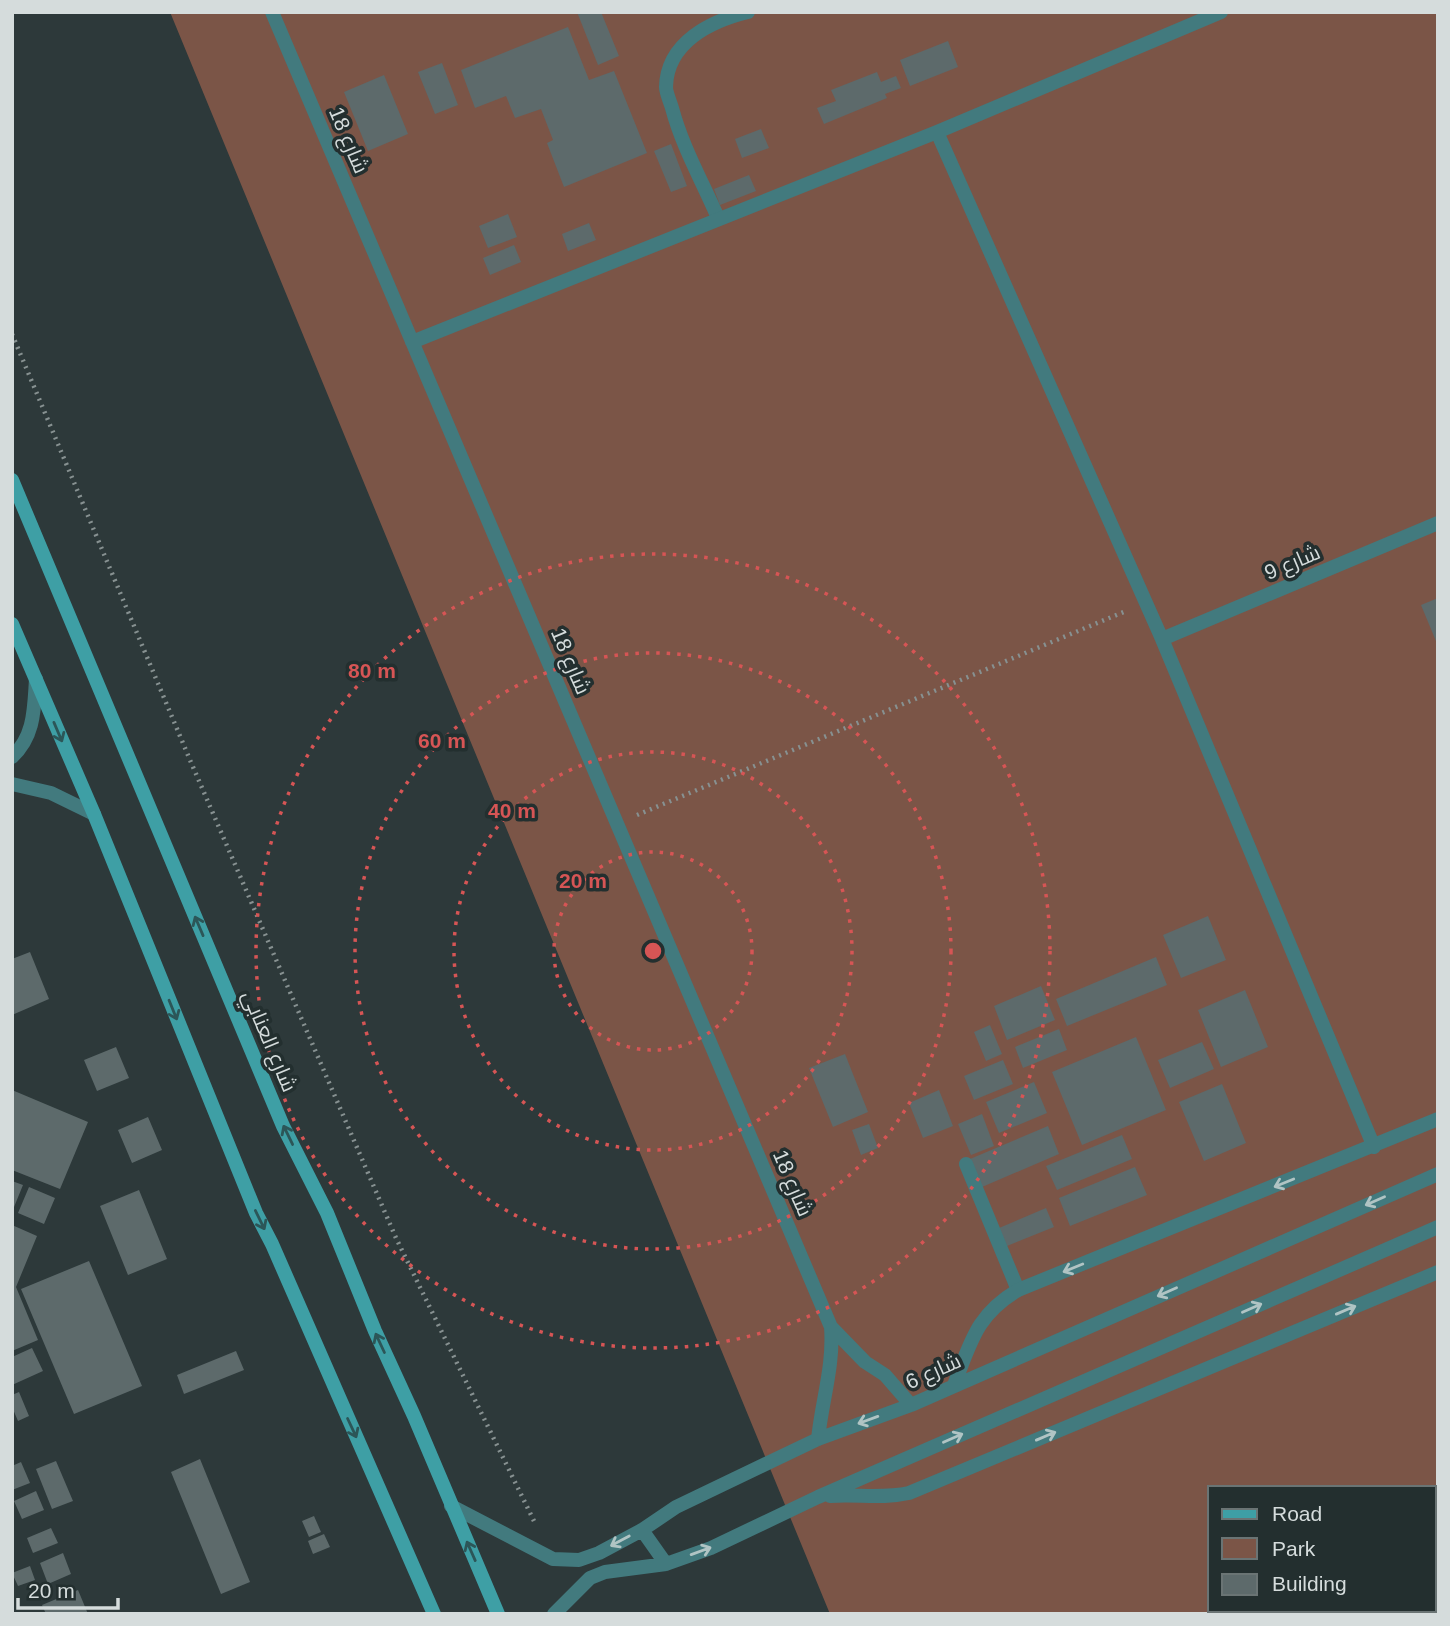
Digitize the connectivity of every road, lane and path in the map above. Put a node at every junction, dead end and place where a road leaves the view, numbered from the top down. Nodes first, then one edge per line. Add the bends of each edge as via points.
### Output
1 (272, 12) edge
2 (748, 12) edge
3 (1221, 12) edge
4 (937, 132) junction
5 (718, 218) junction
6 (12, 334) edge
7 (412, 342) junction
8 (12, 480) edge
9 (1438, 523) edge
10 (1146, 602) junction
11 (12, 624) edge
12 (1163, 639) junction
13 (36, 679) junction
14 (12, 757) edge
15 (12, 783) edge
16 (94, 814) junction
17 (617, 824) junction
18 (1438, 1119) edge
19 (1374, 1147) junction
20 (966, 1164) dead end
21 (1438, 1174) edge
22 (1438, 1227) edge
23 (1438, 1272) edge
24 (1018, 1290) junction
25 (831, 1327) junction
26 (954, 1385) junction
27 (911, 1405) junction
28 (818, 1439) junction
29 (818, 1497) junction
30 (451, 1506) junction
31 (535, 1522) dead end
32 (642, 1530) junction
33 (666, 1564) junction
34 (434, 1614) edge
35 (498, 1614) edge
36 (554, 1614) edge

1 - 7 street, شارع 18
2 - 5 street via 692,36 674,56 666,87 676,125
3 - 4 street
4 - 5 street
4 - 10 street
5 - 7 street
6 - 31 path via 396,1238
7 - 17 street, شارع 18
30 -> 8 street, شارع العنابي via 327,1213 283,1126
9 - 12 street, شارع 9
10 - 12 street
10 - 17 path
11 - 13 street
12 - 19 street
13 - 14 street via 33,723
13 -> 16 street
15 - 16 street via 51,793
16 -> 34 street via 251,1202
17 - 25 street, شارع 18
18 - 19 street
19 -> 24 street
20 - 24 street
21 -> 26 street, شارع 6
29 -> 22 street
29 -> 23 street via 909,1493
24 - 26 street via 976,1328
25 - 27 street, شارع 18
25 - 28 street, شارع 18 via 831,1367
26 - 27 street, شارع 6
27 -> 28 street, شارع 6
28 - 32 street, شارع 6 via 676,1507
33 -> 29 street via 711,1548
32 -> 30 street, شارع 6 via 579,1560 553,1559
35 -> 30 street, شارع العنابي
32 - 33 street
33 - 36 street via 590,1578

